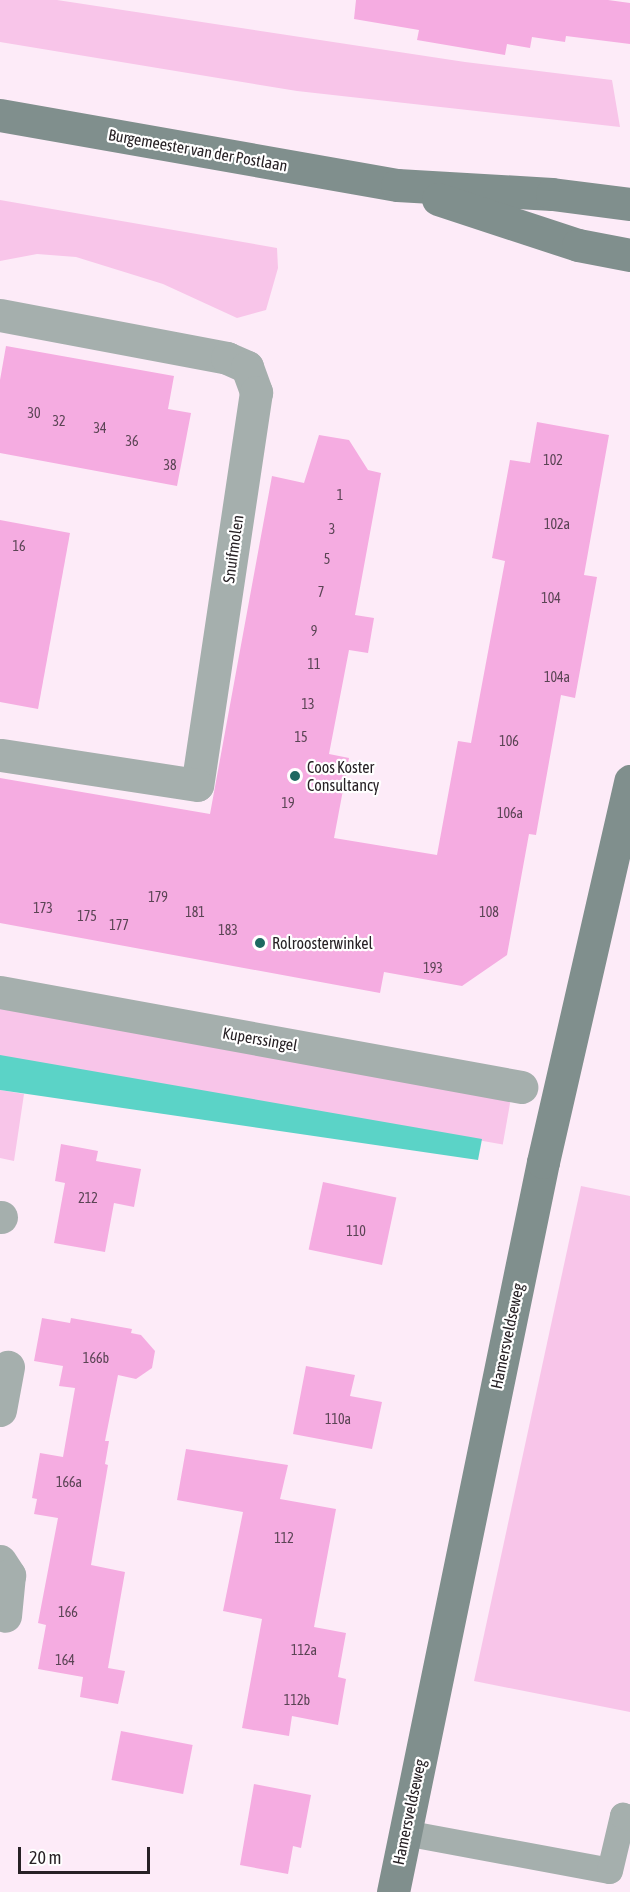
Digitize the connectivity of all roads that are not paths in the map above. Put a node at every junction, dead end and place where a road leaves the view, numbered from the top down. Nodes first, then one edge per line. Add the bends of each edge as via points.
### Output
1 (0, 115) edge
2 (397, 185) junction
3 (630, 204) edge
4 (630, 255) edge
5 (0, 315) edge
6 (0, 755) edge
7 (630, 781) edge
8 (0, 992) edge
9 (521, 1087) dead end
10 (8, 1367) dead end
11 (0, 1410) edge
12 (0, 1561) edge
13 (5, 1616) dead end
14 (630, 1818) edge
15 (405, 1833) junction
16 (393, 1892) edge

1 - 2 street, Burgemeester van der Postlaan
2 - 3 street, Burgemeester van der Postlaan via 552,194
2 - 4 street, Burgemeester van der Postlaan via 578,245
5 - 6 street, Snuifmolen via 227,358 247,367 256,392 197,785
7 - 15 street, Hamersveldseweg via 543,1162
8 - 9 street, Kuperssingel
10 - 11 street
12 - 13 street via 9,1575
14 - 15 lane via 623,1816 610,1871
15 - 16 street, Hamersveldseweg

